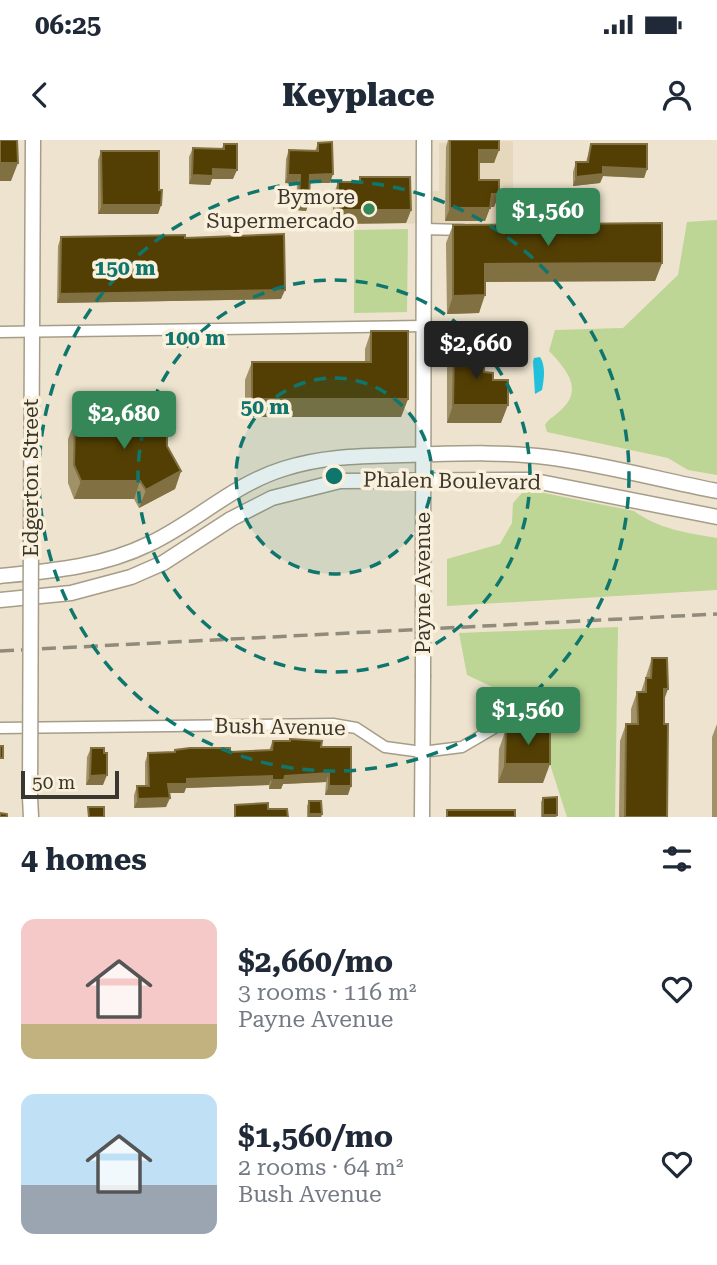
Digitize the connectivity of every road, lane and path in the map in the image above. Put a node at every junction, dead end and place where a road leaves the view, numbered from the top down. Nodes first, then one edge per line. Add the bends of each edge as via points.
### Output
1 (33, 140) edge
2 (424, 140) edge
3 (424, 229) junction
4 (471, 229) edge
5 (424, 326) junction
6 (0, 332) edge
7 (30, 332) junction
8 (423, 454) junction
9 (424, 478) junction
10 (717, 491) edge
11 (717, 517) edge
12 (0, 576) edge
13 (0, 600) edge
14 (546, 720) dead end
15 (0, 728) edge
16 (422, 752) junction
17 (31, 817) edge
18 (422, 817) edge

1 - 7 main road, Edgerton Street
2 - 3 main road, Payne Avenue
3 - 4 street
3 - 5 main road, Payne Avenue
5 - 7 street
5 - 8 main road, Payne Avenue
6 - 7 street
7 - 17 main road, Edgerton Street, bridge
8 - 9 main road, Payne Avenue
8 - 10 main road, Phalen Boulevard via 535,456
8 - 12 main road, Phalen Boulevard via 304,463 240,487 124,555 67,569
9 - 11 main road, Phalen Boulevard via 530,480
9 - 13 main road, Phalen Boulevard via 354,479 288,492 252,507 184,551 131,577 71,593
9 - 16 main road, Payne Avenue, bridge
14 - 16 street, Bush Avenue via 503,723 462,747
15 - 16 street, Bush Avenue via 332,724 356,729 385,747
16 - 18 main road, Payne Avenue

